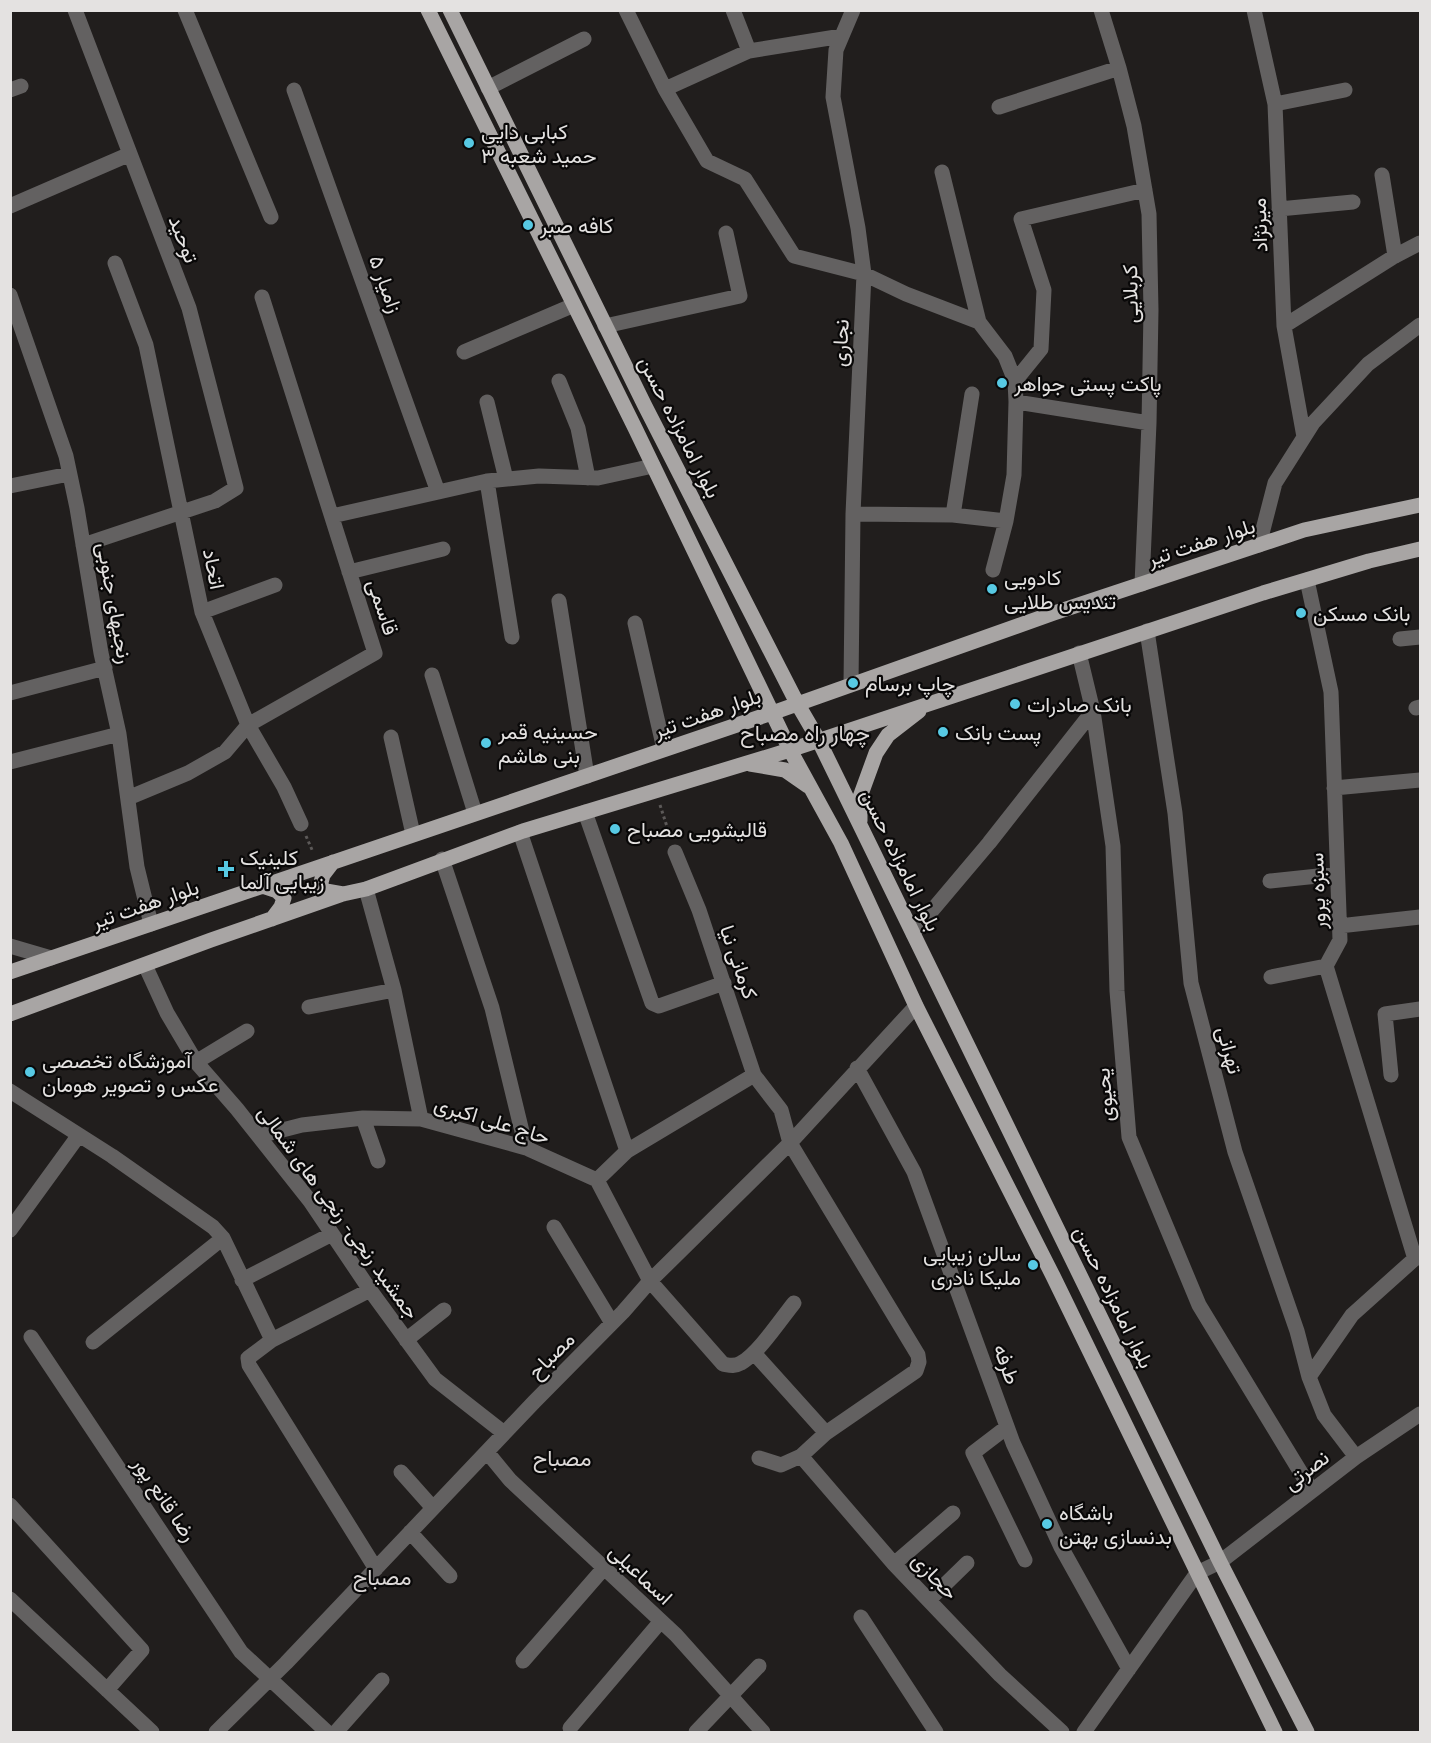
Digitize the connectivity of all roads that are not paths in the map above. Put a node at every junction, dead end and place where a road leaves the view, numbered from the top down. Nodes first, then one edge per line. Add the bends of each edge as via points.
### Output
1 (75, 10) edge
2 (184, 10) edge
3 (428, 10) edge
4 (450, 10) edge
5 (626, 10) edge
6 (733, 10) edge
7 (853, 10) edge
8 (1101, 10) edge
9 (1254, 10) edge
10 (842, 36) junction
11 (584, 39) dead end
12 (749, 51) junction
13 (1119, 68) junction
14 (488, 88) junction
15 (294, 90) dead end
16 (665, 90) junction
17 (1345, 90) dead end
18 (1275, 105) junction
19 (999, 107) dead end
20 (130, 154) junction
21 (942, 172) dead end
22 (1382, 175) dead end
23 (1145, 190) junction
24 (1353, 202) dead end
25 (10, 206) edge
26 (1279, 209) junction
27 (271, 217) dead end
28 (726, 233) dead end
29 (1420, 243) edge
30 (569, 252) junction
31 (1395, 256) junction
32 (553, 262) junction
33 (116, 263) dead end
34 (864, 274) junction
35 (10, 295) edge
36 (262, 297) dead end
37 (574, 305) junction
38 (979, 322) junction
39 (1420, 325) edge
40 (605, 326) junction
41 (1284, 326) junction
42 (464, 352) dead end
43 (559, 381) dead end
44 (1015, 381) junction
45 (972, 394) dead end
46 (487, 402) dead end
47 (1017, 402) junction
48 (1149, 423) junction
49 (1304, 437) junction
50 (653, 466) junction
51 (69, 474) junction
52 (588, 478) junction
53 (506, 479) junction
54 (487, 481) junction
55 (10, 486) edge
56 (438, 492) junction
57 (1420, 505) edge
58 (182, 512) junction
59 (853, 514) junction
60 (953, 515) junction
61 (332, 516) junction
62 (1006, 521) junction
63 (83, 545) junction
64 (1259, 545) junction
65 (443, 549) dead end
66 (1420, 549) edge
67 (993, 570) dead end
68 (349, 572) junction
69 (1306, 580) junction
70 (1142, 584) junction
71 (276, 585) dead end
72 (559, 601) dead end
73 (202, 612) junction
74 (634, 623) dead end
75 (1147, 631) junction
76 (512, 637) dead end
77 (1420, 637) edge
78 (1400, 639) dead end
79 (1078, 653) junction
80 (105, 668) junction
81 (432, 675) dead end
82 (852, 684) junction
83 (10, 693) edge
84 (933, 701) junction
85 (797, 704) junction
86 (1093, 711) junction
87 (772, 713) junction
88 (248, 725) junction
89 (119, 734) junction
90 (391, 737) dead end
91 (818, 739) junction
92 (664, 749) junction
93 (790, 750) junction
94 (10, 762) edge
95 (744, 764) junction
96 (587, 776) junction
97 (1420, 780) edge
98 (811, 788) junction
99 (1334, 788) junction
100 (128, 798) junction
101 (585, 812) junction
102 (475, 813) junction
103 (301, 824) road end
104 (860, 825) junction
105 (520, 832) junction
106 (413, 834) junction
107 (675, 852) road end
108 (442, 860) junction
109 (326, 864) junction
110 (1337, 874) junction
111 (1270, 881) dead end
112 (261, 886) junction
113 (366, 889) junction
114 (343, 894) junction
115 (1420, 917) edge
116 (272, 920) junction
117 (151, 924) junction
118 (1339, 926) junction
119 (913, 933) junction
120 (10, 946) edge
121 (51, 958) junction
122 (145, 965) junction
123 (1326, 966) junction
124 (10, 972) edge
125 (1271, 977) dead end
126 (724, 983) junction
127 (394, 990) junction
128 (916, 1006) junction
129 (309, 1007) dead end
130 (1420, 1009) edge
131 (10, 1014) edge
132 (247, 1031) dead end
133 (196, 1062) junction
134 (857, 1068) junction
135 (754, 1075) junction
136 (1390, 1075) dead end
137 (10, 1091) edge
138 (363, 1118) junction
139 (421, 1119) junction
140 (79, 1136) junction
141 (259, 1136) junction
142 (790, 1143) junction
143 (526, 1148) junction
144 (627, 1151) junction
145 (378, 1161) dead end
146 (597, 1180) junction
147 (554, 1227) dead end
148 (10, 1230) edge
149 (332, 1234) junction
150 (223, 1238) junction
151 (1418, 1257) edge
152 (242, 1280) junction
153 (650, 1281) junction
154 (370, 1290) junction
155 (794, 1303) dead end
156 (444, 1310) dead end
157 (612, 1323) junction
158 (31, 1337) dead end
159 (272, 1340) junction
160 (406, 1340) junction
161 (93, 1342) dead end
162 (754, 1353) junction
163 (1309, 1377) junction
164 (1420, 1414) edge
165 (1007, 1427) junction
166 (504, 1433) junction
167 (826, 1433) junction
168 (487, 1452) junction
169 (801, 1455) junction
170 (1356, 1457) junction
171 (759, 1458) dead end
172 (401, 1472) dead end
173 (1312, 1491) junction
174 (10, 1505) edge
175 (433, 1508) junction
176 (953, 1513) dead end
177 (410, 1532) junction
178 (1025, 1560) dead end
179 (1220, 1562) junction
180 (967, 1563) dead end
181 (894, 1564) junction
182 (604, 1568) junction
183 (376, 1569) junction
184 (1197, 1574) junction
185 (450, 1576) dead end
186 (10, 1599) edge
187 (929, 1600) junction
188 (861, 1617) dead end
189 (661, 1621) junction
190 (523, 1660) dead end
191 (759, 1666) dead end
192 (1129, 1669) junction
193 (269, 1680) junction
194 (382, 1680) dead end
195 (107, 1690) junction
196 (730, 1696) junction
197 (570, 1728) dead end
198 (152, 1732) edge
199 (216, 1732) edge
200 (327, 1732) edge
201 (336, 1732) edge
202 (696, 1732) edge
203 (763, 1732) edge
204 (936, 1732) edge
205 (1062, 1732) edge
206 (1084, 1732) edge
207 (1275, 1732) edge
208 (1307, 1732) edge

1 - 20 street, توحید
2 - 27 street
3 - 32 main road, بلوار امامزاده حسن
4 - 14 main road, بلوار امامزاده حسن
5 - 16 street
6 - 12 street
7 - 10 street, نجاری
8 - 13 street, کربلایی
9 - 18 street, میرنژاد
10 - 12 street
10 - 34 street, نجاری via 836,50 833,97
11 - 14 street
12 - 16 street
13 - 19 street
13 - 23 street, کربلایی
14 - 30 main road, بلوار امامزاده حسن
15 - 56 street, زامیار ۵
16 - 34 street via 707,161 745,179 794,256
17 - 18 street
18 - 26 street, میرنژاد
20 - 25 street
20 - 58 street, توحید via 189,308 236,488 215,501
21 - 38 street
22 - 31 street
23 - 44 street via 1021,219 1044,290 1041,349
23 - 48 street, کربلایی via 1151,298
24 - 26 street
26 - 41 street, میرنژاد
28 - 40 street via 740,296
29 - 31 street
30 - 32 main road via 562,263
30 - 40 main road, بلوار امامزاده حسن
31 - 41 street
32 - 37 main road, بلوار امامزاده حسن
33 - 58 street, اتحاد via 146,345
34 - 38 street
34 - 59 street, نجاری
35 - 51 street, رنجیهای جنوبی
36 - 61 street, قاسمی
37 - 42 street
37 - 50 main road, بلوار امامزاده حسن
38 - 44 street via 1005,356
39 - 49 street via 1368,364
40 - 85 main road, بلوار امامزاده حسن
41 - 49 street, میرنژاد
43 - 52 street via 578,428
44 - 47 street
45 - 60 street
46 - 53 street
47 - 48 street
47 - 62 street via 1014,475
48 - 70 street, کربلایی
49 - 64 street via 1275,483
50 - 52 street
50 - 87 main road, بلوار امامزاده حسن
51 - 55 street
51 - 63 street, رنجیهای جنوبی
52 - 53 street
53 - 54 street
54 - 56 street
54 - 76 street
56 - 61 street
57 - 64 main road, بلوار هفت تیر via 1304,530
58 - 63 street
58 - 73 street, اتحاد
59 - 60 street
59 - 82 street, نجاری
60 - 62 street
61 - 68 street, قاسمی
62 - 67 street
63 - 80 street, رنجیهای جنوبی
64 - 70 main road, بلوار هفت تیر
65 - 68 street
66 - 69 main road
68 - 88 street, قاسمی via 375,653
69 - 75 main road
69 - 99 street, سبزه پرور via 1331,692
70 - 82 main road, بلوار هفت تیر
71 - 73 street
72 - 96 street
73 - 88 street, اتحاد
74 - 92 street
75 - 79 main road
75 - 163 street, تهرانی via 1175,813 1191,983 1235,1152
77 - 78 street
79 - 84 main road
79 - 86 street, یحیوی
80 - 83 street
80 - 89 street, رنجیهای جنوبی
81 - 102 street
82 - 85 main road, بلوار هفت تیر
84 - 91 main road
84 - 104 main road via 888,735 876,753 860,797
85 - 87 main road, بلوار هفت تیر
85 - 91 main road, بلوار امامزاده حسن
86 - 119 street
86 - 173 street, یحیوی via 1113,846 1117,991 1129,1137 1199,1305
87 - 92 main road, بلوار هفت تیر
87 - 93 main road, بلوار امامزاده حسن
88 - 100 street, قاسمی via 225,752 188,773
88 - 103 street, اتحاد
89 - 94 street
89 - 100 street, رنجیهای جنوبی
90 - 106 street
91 - 93 main road
91 - 104 main road, بلوار امامزاده حسن
92 - 96 main road, بلوار هفت تیر
93 - 95 main road
93 - 98 main road, بلوار امامزاده حسن
95 - 98 main road via 785,770
95 - 101 main road
96 - 102 main road, بلوار هفت تیر
97 - 99 street
98 - 128 main road, بلوار امامزاده حسن via 841,843
99 - 110 street, سبزه پرور
100 - 117 street, رنجیهای جنوبی via 137,867
101 - 105 main road
101 - 126 street via 652,1003 659,1006
102 - 106 main road, بلوار هفت تیر
104 - 119 main road, بلوار امامزاده حسن
105 - 108 main road
105 - 144 street
106 - 109 main road, بلوار هفت تیر
107 - 126 street, کرمانی نیا
108 - 113 main road
108 - 143 street via 492,1008
109 - 112 main road, بلوار هفت تیر
109 - 114 main road via 320,886
110 - 111 street
110 - 118 street, سبزه پرور
112 - 116 main road via 284,898
112 - 117 main road, بلوار هفت تیر
113 - 114 main road
113 - 127 street
114 - 116 main road
115 - 118 street
116 - 122 main road
117 - 121 main road, بلوار هفت تیر
118 - 123 street, سبزه پرور via 1340,940
119 - 179 main road, بلوار امامزاده حسن
120 - 121 street
121 - 124 main road, بلوار هفت تیر
122 - 131 main road
122 - 133 street, جمشید رنجی - رنجی های شمالی
123 - 125 street
123 - 151 street
126 - 135 street, کرمانی نیا
127 - 129 street
127 - 139 street
128 - 134 street, مصباح
128 - 184 main road, بلوار امامزاده حسن via 1053,1276
130 - 136 street via 1385,1014
132 - 133 street
133 - 141 street, جمشید رنجی - رنجی های شمالی
134 - 142 street, مصباح
134 - 165 street, طرفه via 914,1172
135 - 142 street, کرمانی نیا via 781,1110
135 - 144 street
137 - 140 street
138 - 139 street, حاج علی اکبری
138 - 141 street, حاج علی اکبری via 303,1125
138 - 145 street
139 - 143 street, حاج علی اکبری
140 - 148 street
140 - 150 street via 213,1227
141 - 149 street, جمشید رنجی - رنجی های شمالی
142 - 153 street, مصباح
142 - 167 street, کرمانی نیا via 919,1362 916,1371
143 - 146 street, حاج علی اکبری
144 - 146 street
146 - 153 street
147 - 157 street
149 - 152 street
149 - 154 street, جمشید رنجی - رنجی های شمالی
150 - 152 street
150 - 161 street
151 - 163 street via 1352,1315
152 - 159 street
153 - 157 street, مصباح
153 - 162 street via 723,1364 741,1364
154 - 159 street
154 - 160 street, جمشید رنجی - رنجی های شمالی
155 - 162 street
156 - 160 street
157 - 166 street, مصباح
158 - 193 street, رضا قانع پور via 241,1652
159 - 183 street via 248,1358 249,1365
160 - 166 street, جمشید رنجی - رنجی های شمالی via 435,1379
162 - 167 street
163 - 170 street, تهرانی via 1324,1415
164 - 170 street, نصرتی
165 - 178 street via 973,1453
165 - 192 street, طرفه via 1061,1547
166 - 168 street, مصباح
167 - 169 street, کرمانی نیا
168 - 175 street, مصباح
168 - 182 street, اسماعیلی via 510,1480
169 - 171 street via 781,1465
169 - 181 street, حجازی
170 - 173 street, نصرتی
172 - 175 street
173 - 179 street, نصرتی
174 - 195 street via 142,1650
175 - 177 street, مصباح
176 - 181 street
177 - 183 street, مصباح
177 - 185 street
179 - 184 street, نصرتی
179 - 208 main road, بلوار امامزاده حسن
180 - 187 street
181 - 187 street, حجازی
182 - 189 street, اسماعیلی
182 - 190 street
183 - 193 street, مصباح
184 - 192 street
184 - 207 main road, بلوار امامزاده حسن
186 - 195 street
187 - 205 street, حجازی via 1000,1675
188 - 204 street
189 - 196 street, اسماعیلی
189 - 197 street
191 - 196 street
192 - 206 street
193 - 199 street, مصباح
193 - 200 street, رضا قانع پور
194 - 201 street
195 - 198 street
196 - 202 street
196 - 203 street, اسماعیلی

